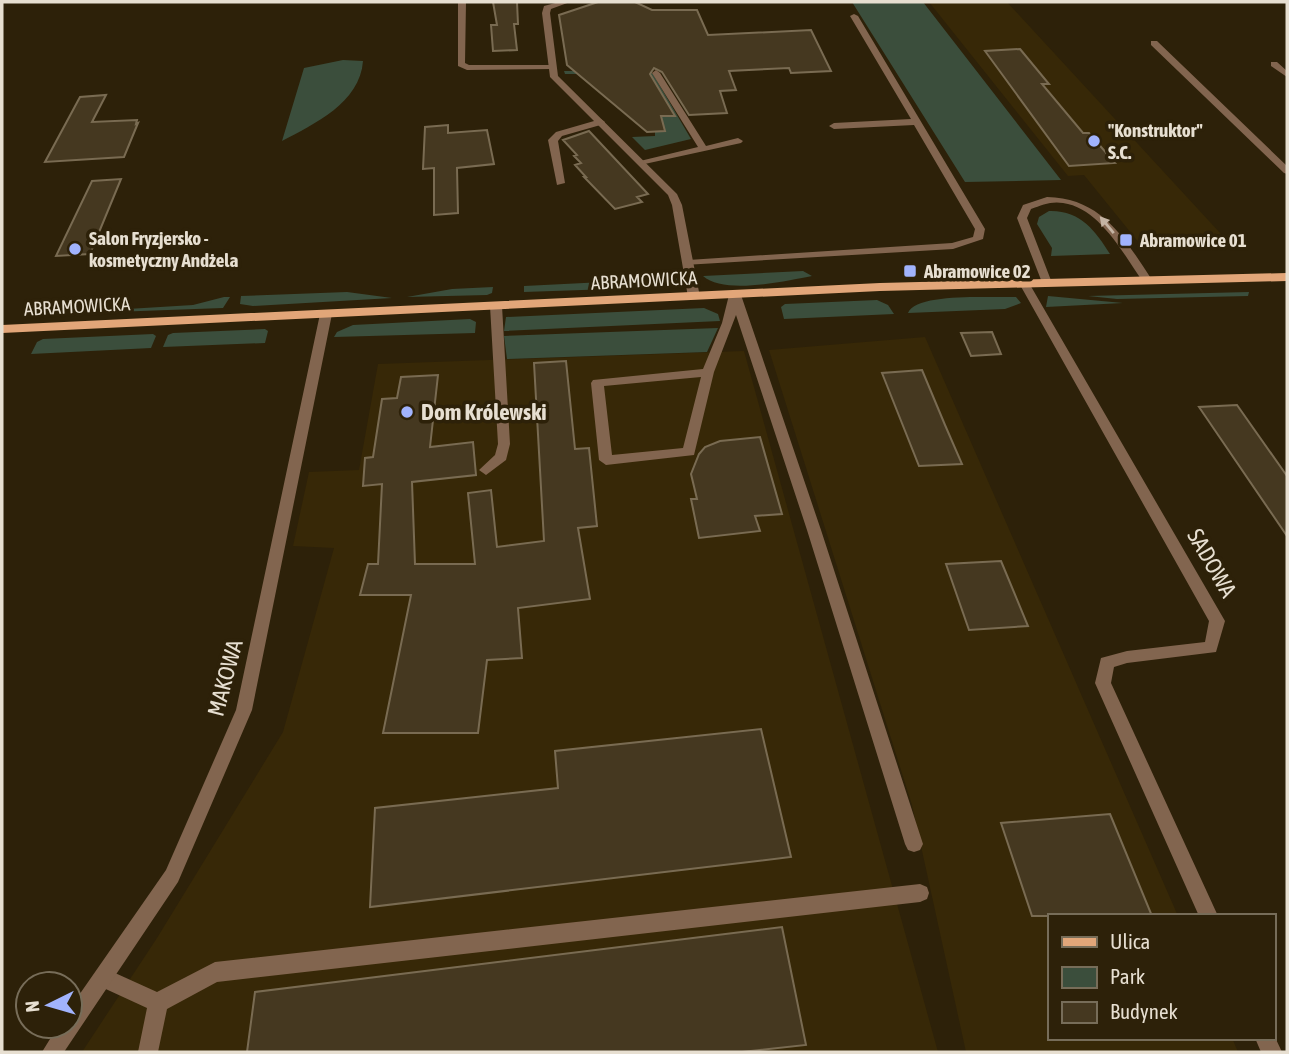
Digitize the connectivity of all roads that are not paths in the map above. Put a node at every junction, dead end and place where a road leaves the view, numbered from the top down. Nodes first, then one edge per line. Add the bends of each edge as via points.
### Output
1 (462, 2) edge
2 (566, 2) edge
3 (854, 16) dead end
4 (1154, 43) dead end
5 (1275, 64) dead end
6 (551, 67) junction
7 (656, 73) dead end
8 (1287, 75) edge
9 (601, 122) junction
10 (914, 122) junction
11 (834, 126) dead end
12 (738, 141) dead end
13 (703, 148) junction
14 (643, 163) junction
15 (1287, 172) edge
16 (560, 183) dead end
17 (688, 262) junction
18 (1287, 276) edge
19 (1147, 280) junction
20 (1047, 282) junction
21 (1024, 283) junction
22 (735, 295) junction
23 (694, 297) junction
24 (496, 306) junction
25 (326, 314) junction
26 (2, 329) edge
27 (708, 372) junction
28 (486, 470) dead end
29 (914, 845) dead end
30 (920, 893) dead end
31 (1208, 914) edge
32 (104, 978) junction
33 (158, 1003) junction
34 (52, 1052) edge
35 (148, 1052) edge

1 - 6 street via 461,64 467,68
2 - 6 street via 547,8
3 - 10 street
4 - 15 street
5 - 8 street
6 - 9 street via 557,81
7 - 13 street
9 - 14 street
9 - 16 street via 553,140
10 - 11 street
10 - 17 street via 979,229 978,239 938,248
12 - 13 street
13 - 14 street
14 - 17 street via 666,185 677,205
17 - 23 street
18 - 19 main road, ABRAMOWICKA
19 - 20 main road, ABRAMOWICKA
19 -> 20 street via 1101,217 1079,205 1049,201 1027,207 1022,218
20 - 21 main road, ABRAMOWICKA
21 - 22 main road, ABRAMOWICKA
21 - 31 street, SADOWA via 1217,621 1210,648 1107,663 1103,683
22 - 23 main road, ABRAMOWICKA
22 - 27 street
22 - 29 street
23 - 24 main road, ABRAMOWICKA
24 - 25 main road, ABRAMOWICKA
24 - 28 street via 504,444 501,457
25 - 26 main road, ABRAMOWICKA
25 - 32 street, MAKOWA via 244,710 172,876
27 - 27 street via 597,383 606,460 689,452
30 - 33 street via 215,972
32 - 33 street
32 - 34 street, MAKOWA
33 - 35 street

